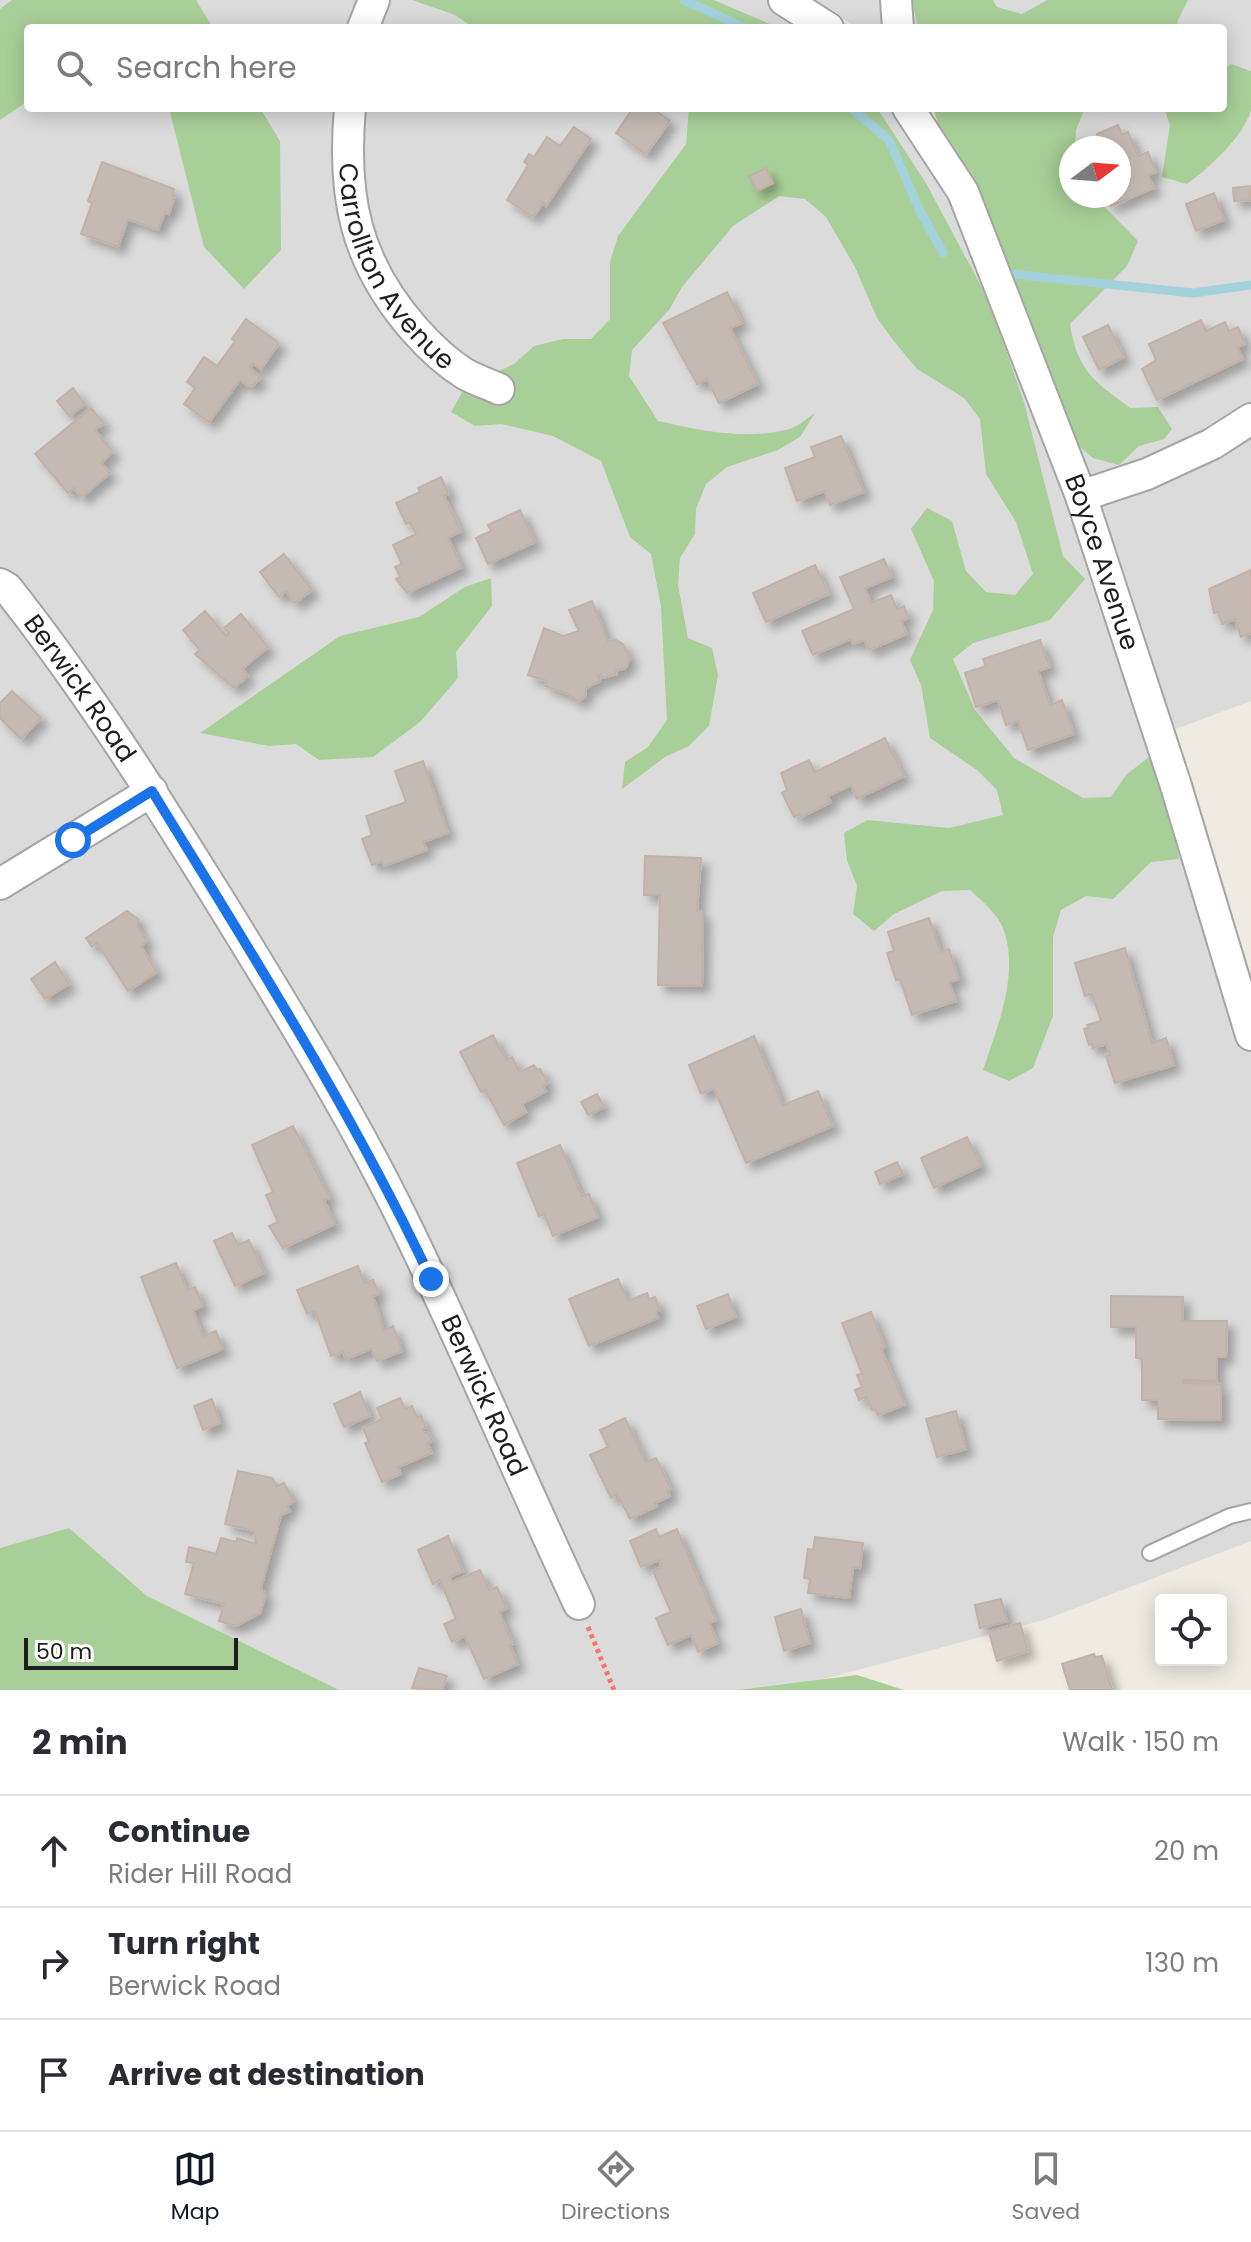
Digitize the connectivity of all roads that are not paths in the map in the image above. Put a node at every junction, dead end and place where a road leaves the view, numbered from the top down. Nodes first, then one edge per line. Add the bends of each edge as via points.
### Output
1 (374, 0) edge
2 (784, 0) edge
3 (896, 0) edge
4 (365, 24) edge
5 (822, 24) edge
6 (898, 24) edge
7 (350, 112) edge
8 (911, 112) edge
9 (499, 389) dead end
10 (1251, 419) edge
11 (1081, 496) junction
12 (0, 584) edge
13 (152, 791) junction
14 (0, 884) edge
15 (1251, 1035) edge
16 (1251, 1511) edge
17 (1150, 1553) dead end
18 (579, 1604) road end

1 - 4 street
2 - 5 street
3 - 6 street
7 - 9 street, Carrollton Avenue via 346,153 352,210 374,271 393,303 435,352
8 - 11 street, Boyce Avenue via 963,192
10 - 11 street via 1147,474
11 - 15 street, Boyce Avenue
12 - 13 street, Berwick Road via 52,645
13 - 14 street
13 - 18 street, Berwick Road via 281,1001 405,1222
16 - 17 lane

